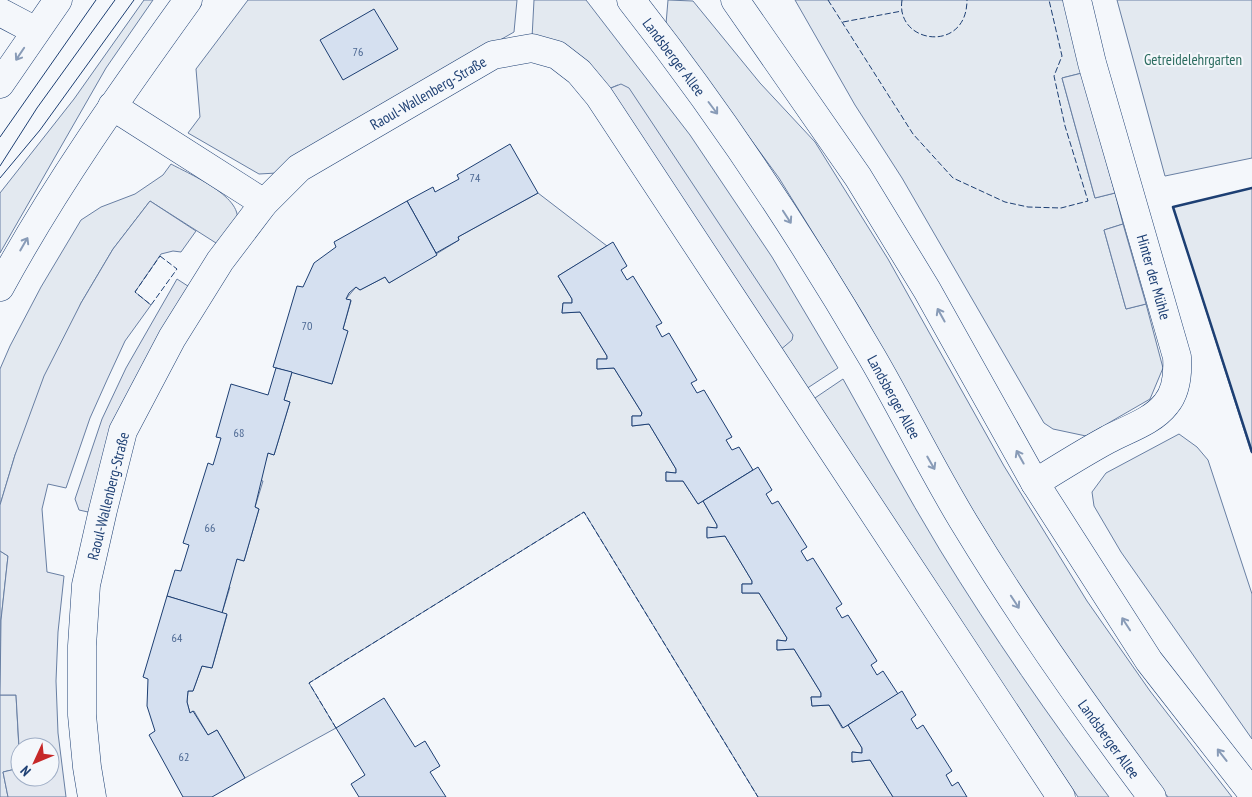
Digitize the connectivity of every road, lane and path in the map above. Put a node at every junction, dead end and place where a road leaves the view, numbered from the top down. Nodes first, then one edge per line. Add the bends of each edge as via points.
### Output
1 (58, 0) edge
2 (188, 0) edge
3 (631, 0) edge
4 (734, 0) edge
5 (1077, 0) edge
6 (0, 12) edge
7 (36, 31) junction
8 (0, 84) edge
9 (112, 106) junction
10 (264, 203) junction
11 (0, 287) edge
12 (1035, 483) junction
13 (1252, 793) edge
14 (92, 797) edge
15 (1061, 797) edge
16 (1152, 797) edge

1 - 7 street
2 - 9 street
3 -> 16 street, Landsberger Allee via 765,183 873,358 965,524 1087,710
12 -> 4 street via 927,290 858,177
5 - 12 street, Hinter der Mühle via 1092,63 1177,357 1178,372 1173,392 1156,414
6 - 7 street
7 -> 8 street
9 - 10 street
11 -> 9 street via 28,236
10 - 14 street, Raoul-Wallenberg-Straße via 220,261 191,307 123,431 86,585 82,715
10 - 15 street, Raoul-Wallenberg-Straße via 299,168 493,56 532,48 557,54 579,72 599,96
13 -> 12 street via 1149,661

